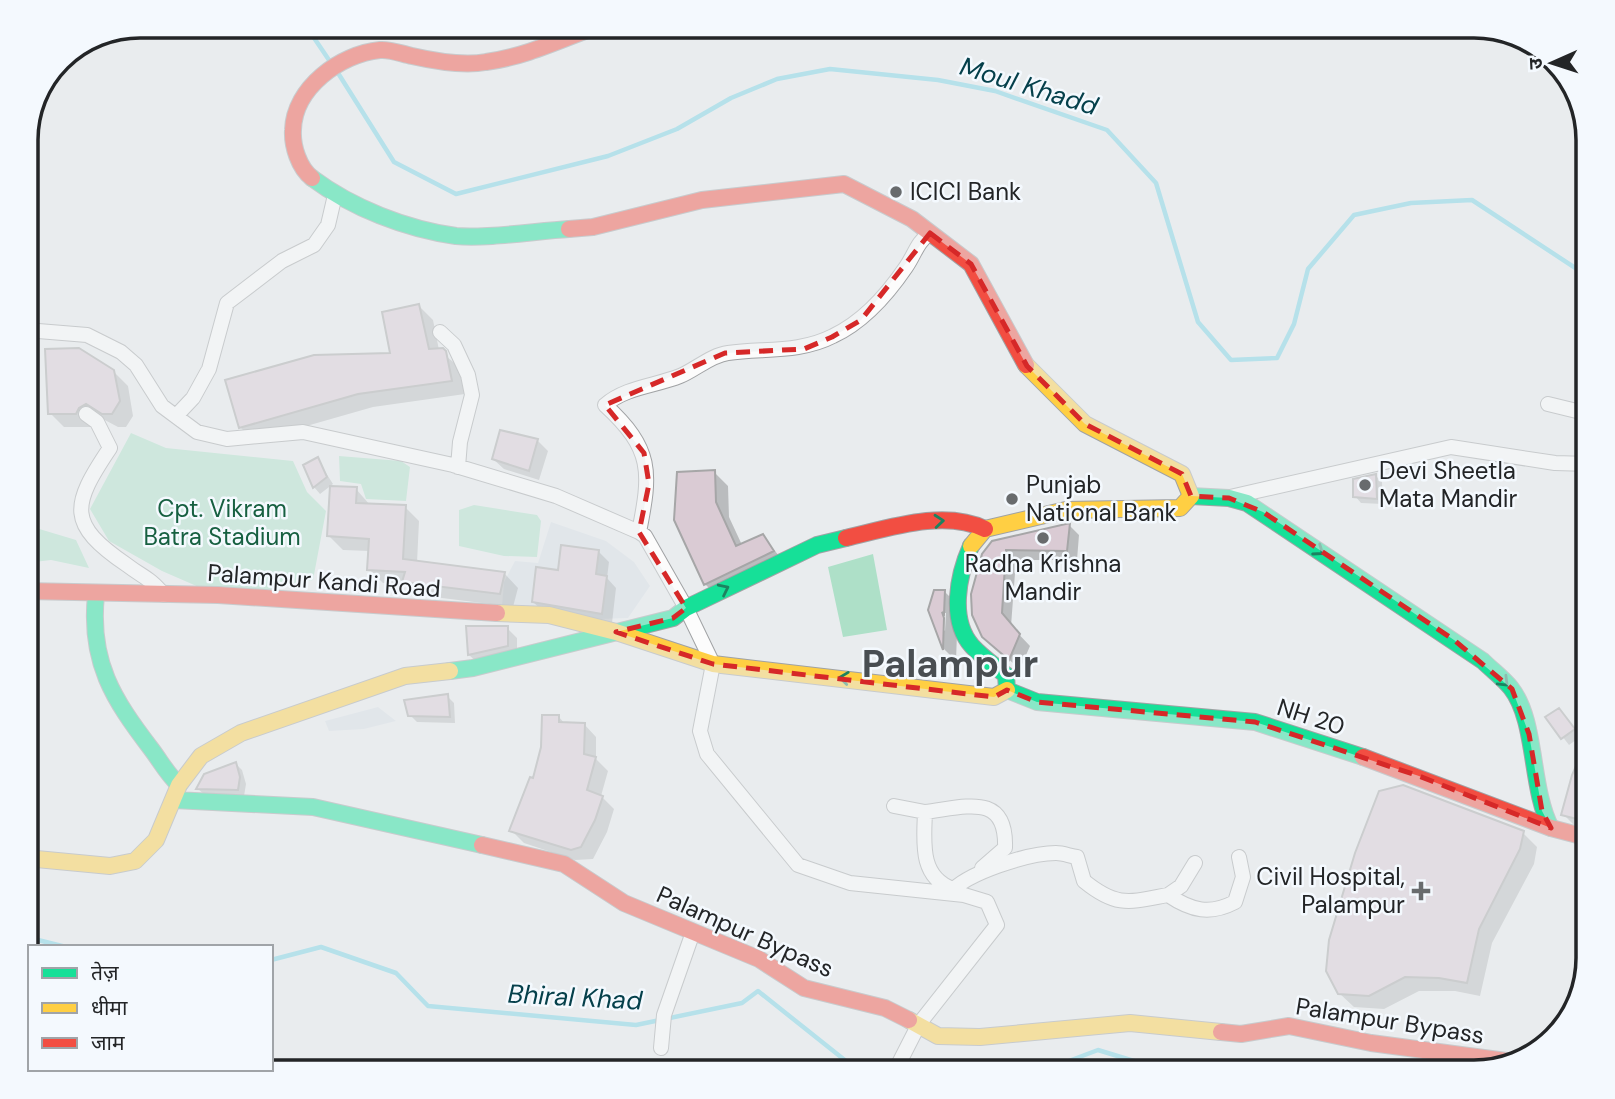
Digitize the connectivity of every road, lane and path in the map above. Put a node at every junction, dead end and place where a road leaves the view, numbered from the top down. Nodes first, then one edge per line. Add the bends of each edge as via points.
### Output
1 (565, 38) edge
2 (335, 195) junction
3 (930, 233) junction
4 (39, 331) edge
5 (440, 332) dead end
6 (1548, 404) dead end
7 (1576, 411) edge
8 (86, 414) dead end
9 (176, 416) junction
10 (1576, 464) edge
11 (458, 467) junction
12 (1191, 496) junction
13 (1228, 498) junction
14 (985, 529) junction
15 (639, 532) junction
16 (39, 592) edge
17 (96, 595) junction
18 (164, 595) junction
19 (686, 608) junction
20 (616, 632) junction
21 (713, 664) junction
22 (1007, 690) junction
23 (177, 793) junction
24 (894, 806) dead end
25 (925, 811) junction
26 (1551, 828) junction
27 (1576, 835) edge
28 (1239, 857) dead end
29 (39, 859) edge
30 (1195, 863) dead end
31 (979, 875) junction
32 (952, 891) junction
33 (1168, 895) junction
34 (693, 932) junction
35 (919, 1024) junction
36 (661, 1048) dead end
37 (1492, 1059) edge
38 (901, 1060) edge

1 - 2 main road via 482,63 381,50 347,61 318,79 303,93 293,121 292,144 307,174
2 - 3 main road via 413,227 458,236 593,227 702,200 844,184
2 - 9 street via 328,225 314,244 282,261 227,303 209,369 193,398
3 - 12 main road via 971,264 1027,366 1086,424 1182,474
3 - 15 street via 919,241 896,282 861,320 832,337 804,349 725,353 605,405 624,423 643,453 649,484
4 - 9 street via 86,335 121,352 136,365 162,406
5 - 11 street via 454,345 472,395
6 - 7 street
8 - 18 street via 97,422 110,448 82,498 80,517 87,534 150,578
9 - 11 street via 197,432 227,439 303,432
10 - 13 street via 1451,446
11 - 15 street via 556,496
12 - 13 main road
12 - 14 main road via 1180,508 1066,510
13 -> 26 main road via 1263,512 1454,640 1512,689 1529,734 1542,811
19 -> 14 main road via 817,545 940,520 967,520
14 - 22 main road via 970,548 958,593 959,618 971,645 1006,675
15 - 19 street
16 - 17 main road, Palampur Kandi Road
17 - 18 main road, Palampur Kandi Road
17 - 23 main road via 92,630 99,666 132,728
18 - 20 main road, Palampur Kandi Road via 549,615
19 - 20 main road via 673,618
19 - 21 street
20 - 21 main road, Palampur Kandi Road
20 - 23 main road via 473,668 405,676 241,733 201,756
22 -> 21 main road, Palampur Kandi Road via 994,696
21 - 32 street via 700,731 707,754 799,865 850,883
22 - 26 main road, NH 20 via 1037,702 1255,723 1419,776
23 - 29 main road via 156,840 135,861 110,866
23 - 34 main road, Palampur Bypass via 313,807 564,864 624,903
24 - 25 street
25 - 31 street via 966,807 989,808 1000,814 1006,830 1005,848 985,863
25 - 32 street via 922,846 930,872
26 - 27 main road, NH 20
28 - 33 street via 1243,877 1235,902 1211,912 1191,908
30 - 33 street via 1181,886
31 - 32 street
31 - 33 street via 1008,863 1057,853 1077,857 1084,881 1118,902 1132,904
32 - 35 street via 987,902 997,925
34 - 35 main road, Palampur Bypass via 760,960 804,988 885,1008
34 - 36 street via 664,1015
35 - 37 main road, Palampur Bypass via 939,1036 980,1037 1130,1023 1241,1034 1289,1026 1371,1043
35 - 38 street

